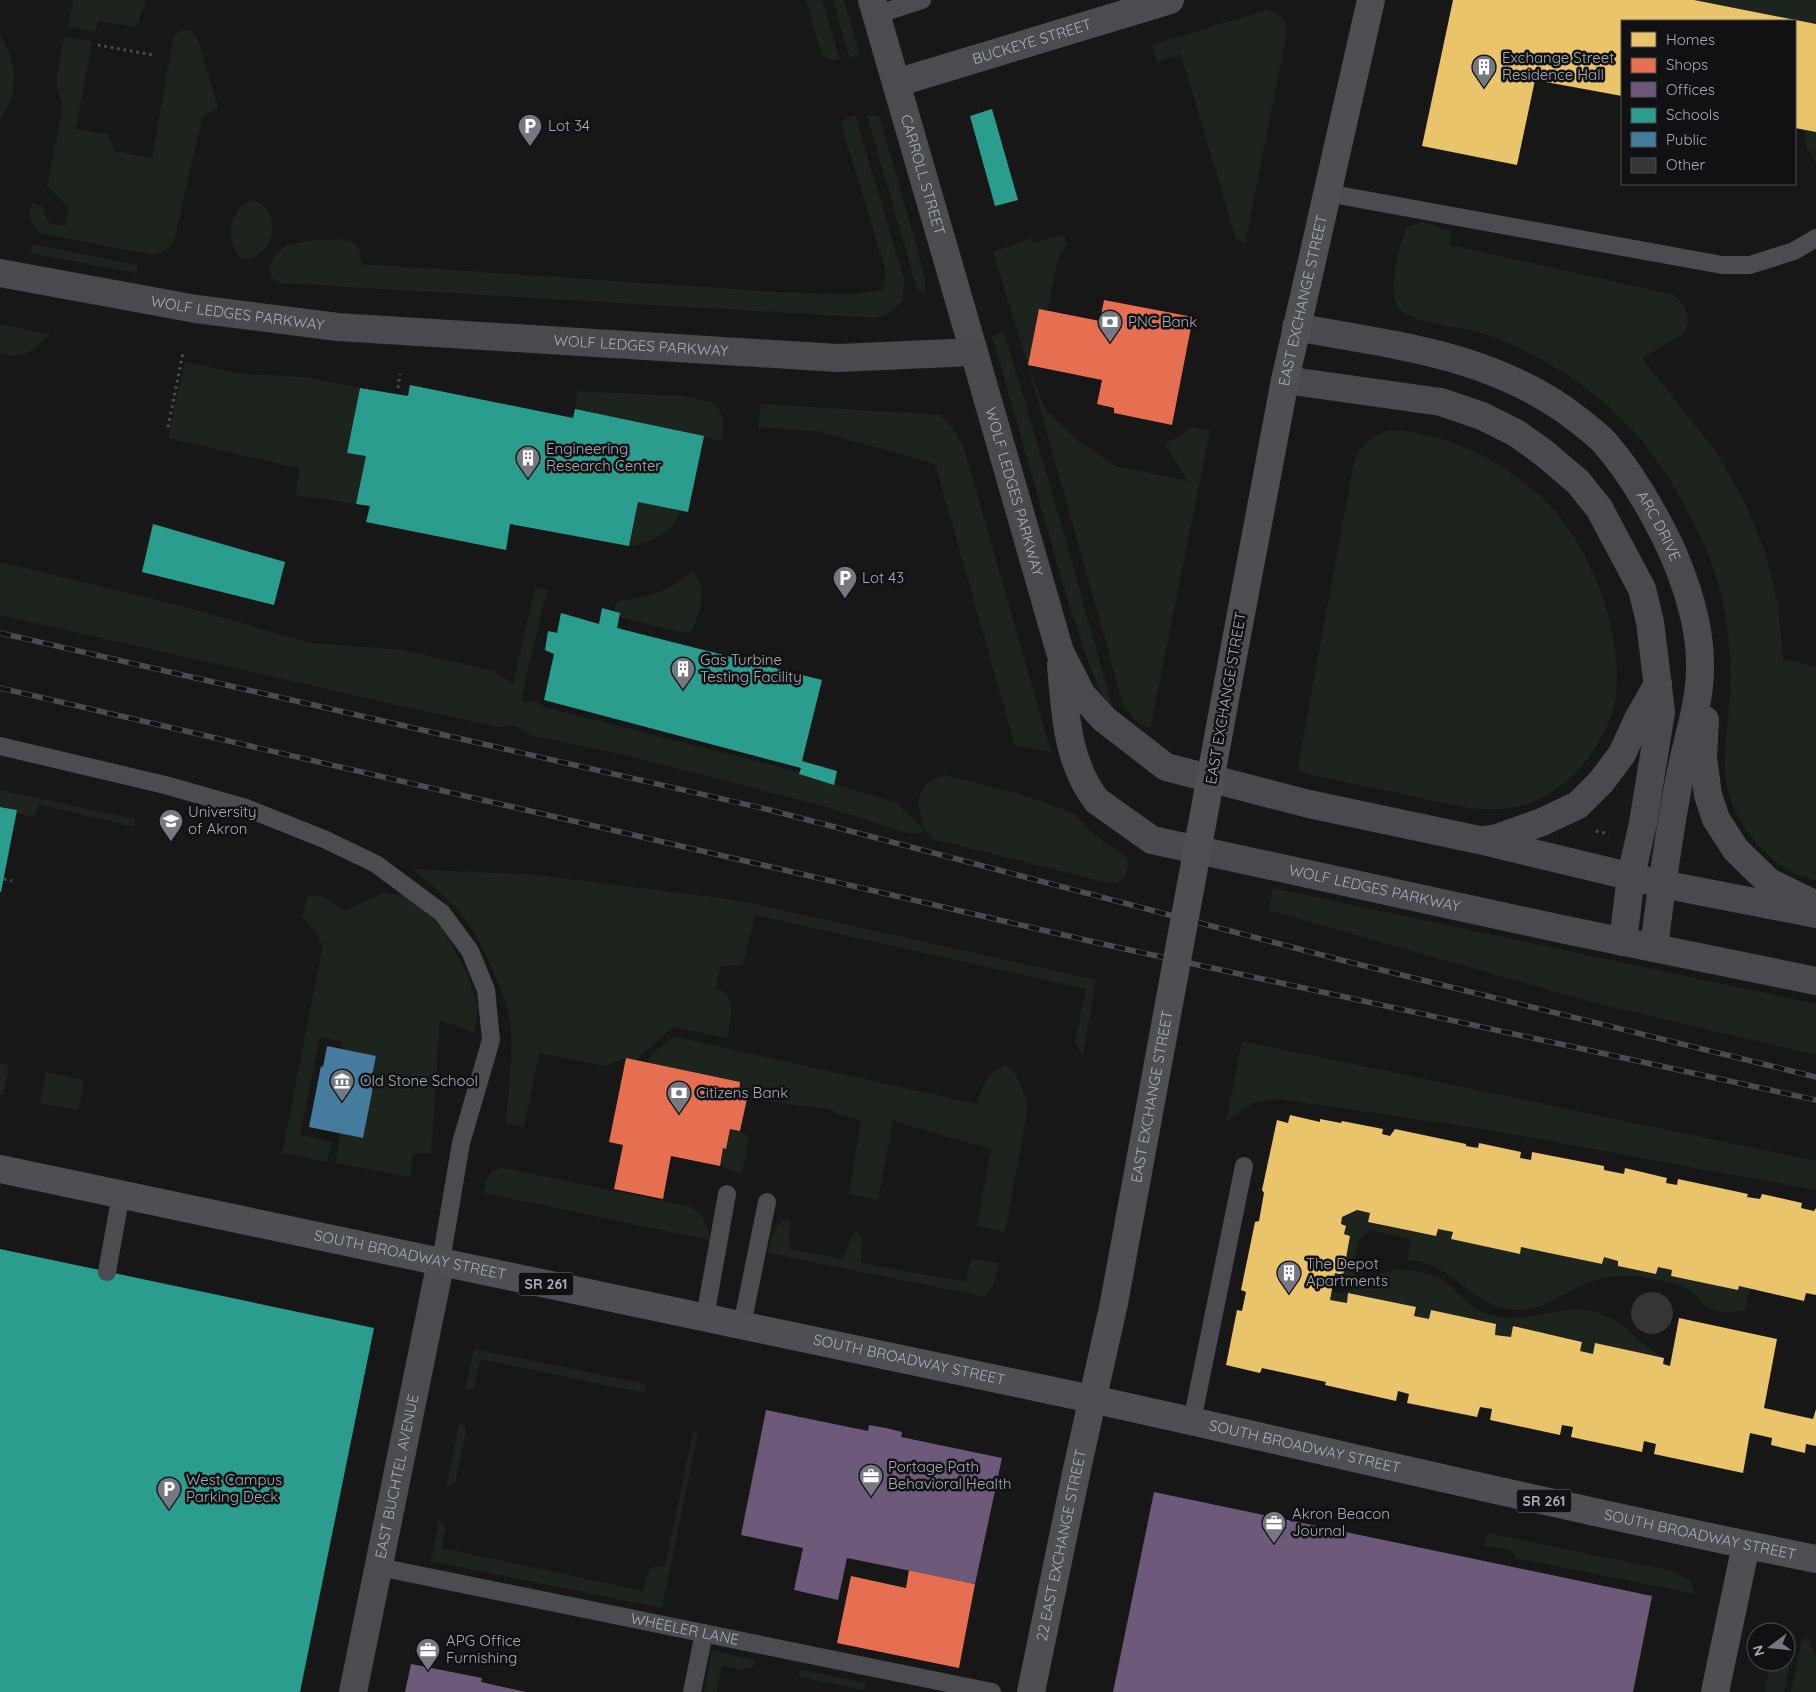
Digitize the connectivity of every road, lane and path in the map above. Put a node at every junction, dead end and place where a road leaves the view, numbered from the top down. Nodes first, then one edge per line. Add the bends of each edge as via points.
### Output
1 (922, 0) edge
2 (1170, 0) edge
3 (1371, 0) edge
4 (874, 7) edge
5 (98, 45) dead end
6 (153, 54) dead end
7 (896, 83) junction
8 (1327, 193) junction
9 (1816, 238) edge
10 (0, 273) edge
11 (1296, 327) junction
12 (974, 352) junction
13 (183, 353) dead end
14 (400, 374) dead end
15 (1285, 380) junction
16 (398, 388) dead end
17 (168, 426) dead end
18 (1060, 652) junction
19 (1700, 663) junction
20 (1658, 684) junction
21 (0, 746) edge
22 (1479, 840) junction
23 (1631, 876) junction
24 (4, 879) dead end
25 (12, 880) dead end
26 (1662, 884) junction
27 (1816, 905) edge
28 (1816, 914) edge
29 (1623, 942) junction
30 (1654, 948) junction
31 (1816, 981) edge
32 (1244, 1166) dead end
33 (0, 1169) edge
34 (121, 1194) junction
35 (728, 1194) dead end
36 (767, 1202) dead end
37 (441, 1261) junction
38 (107, 1272) dead end
39 (705, 1317) junction
40 (742, 1325) junction
41 (1093, 1399) junction
42 (1192, 1421) junction
43 (1746, 1545) junction
44 (1816, 1559) edge
45 (379, 1567) junction
46 (704, 1633) junction
47 (352, 1692) edge
48 (692, 1692) edge
49 (992, 1692) edge
50 (1031, 1692) edge
51 (1715, 1692) edge

1 - 4 lane
2 - 7 street, BUCKEYE STREET
3 - 8 main road, EAST EXCHANGE STREET
4 - 7 street, CARROLL STREET
5 - 6 path
7 - 12 street, CARROLL STREET
8 - 9 lane via 1722,265 1750,265 1794,251
8 - 11 main road, EAST EXCHANGE STREET
10 - 12 main road, WOLF LEDGES PARKWAY via 196,309 338,327 838,358
11 - 15 main road, EAST EXCHANGE STREET
11 - 19 main road, ARC DRIVE via 1451,357 1486,368 1552,402 1584,425 1604,442 1631,478 1671,546 1696,624
12 - 18 main road, WOLF LEDGES PARKWAY
13 - 17 path
14 - 16 path
15 - 20 main road via 1441,402 1482,416 1516,433 1544,453 1578,482 1599,508 1642,589
15 - 41 main road, EAST EXCHANGE STREET, bridge via 1114,1303
18 - 22 main road, WOLF LEDGES PARKWAY via 1082,695 1104,719 1166,767 1309,804
18 - 29 main road, WOLF LEDGES PARKWAY via 1066,723 1077,766 1097,801 1152,840
19 - 26 main road, ARC DRIVE via 1699,689 1670,825
19 - 27 main road via 1706,721 1703,757 1708,795 1716,819 1736,850 1769,882
20 - 22 main road via 1622,754 1578,805 1497,838
20 - 23 main road via 1661,712
21 - 37 lane via 165,785 246,808 376,864 442,914 470,951 486,990 491,1040 461,1143
22 - 23 main road, WOLF LEDGES PARKWAY
23 - 26 main road, WOLF LEDGES PARKWAY
23 - 29 main road
24 - 25 path
26 - 28 main road, WOLF LEDGES PARKWAY
26 - 30 main road, ARC DRIVE
29 - 30 main road, WOLF LEDGES PARKWAY
30 - 31 main road, WOLF LEDGES PARKWAY
32 - 42 lane
33 - 34 main road, SOUTH BROADWAY STREET / SR 261
34 - 37 main road, SOUTH BROADWAY STREET / SR 261
34 - 38 lane
35 - 39 lane
36 - 40 lane
37 - 39 main road, SOUTH BROADWAY STREET / SR 261
37 - 45 street, EAST BUCHTEL AVENUE
39 - 40 main road, SOUTH BROADWAY STREET / SR 261
40 - 41 main road, SOUTH BROADWAY STREET / SR 261
41 - 42 main road, SOUTH BROADWAY STREET / SR 261
41 - 50 main road, 22 EAST EXCHANGE STREET
42 - 43 main road, SOUTH BROADWAY STREET / SR 261
43 - 44 main road, SOUTH BROADWAY STREET
43 - 51 main road
45 - 46 lane, WHEELER LANE
45 - 47 street, EAST BUCHTEL AVENUE
46 - 48 lane
46 - 49 lane, WHEELER LANE

